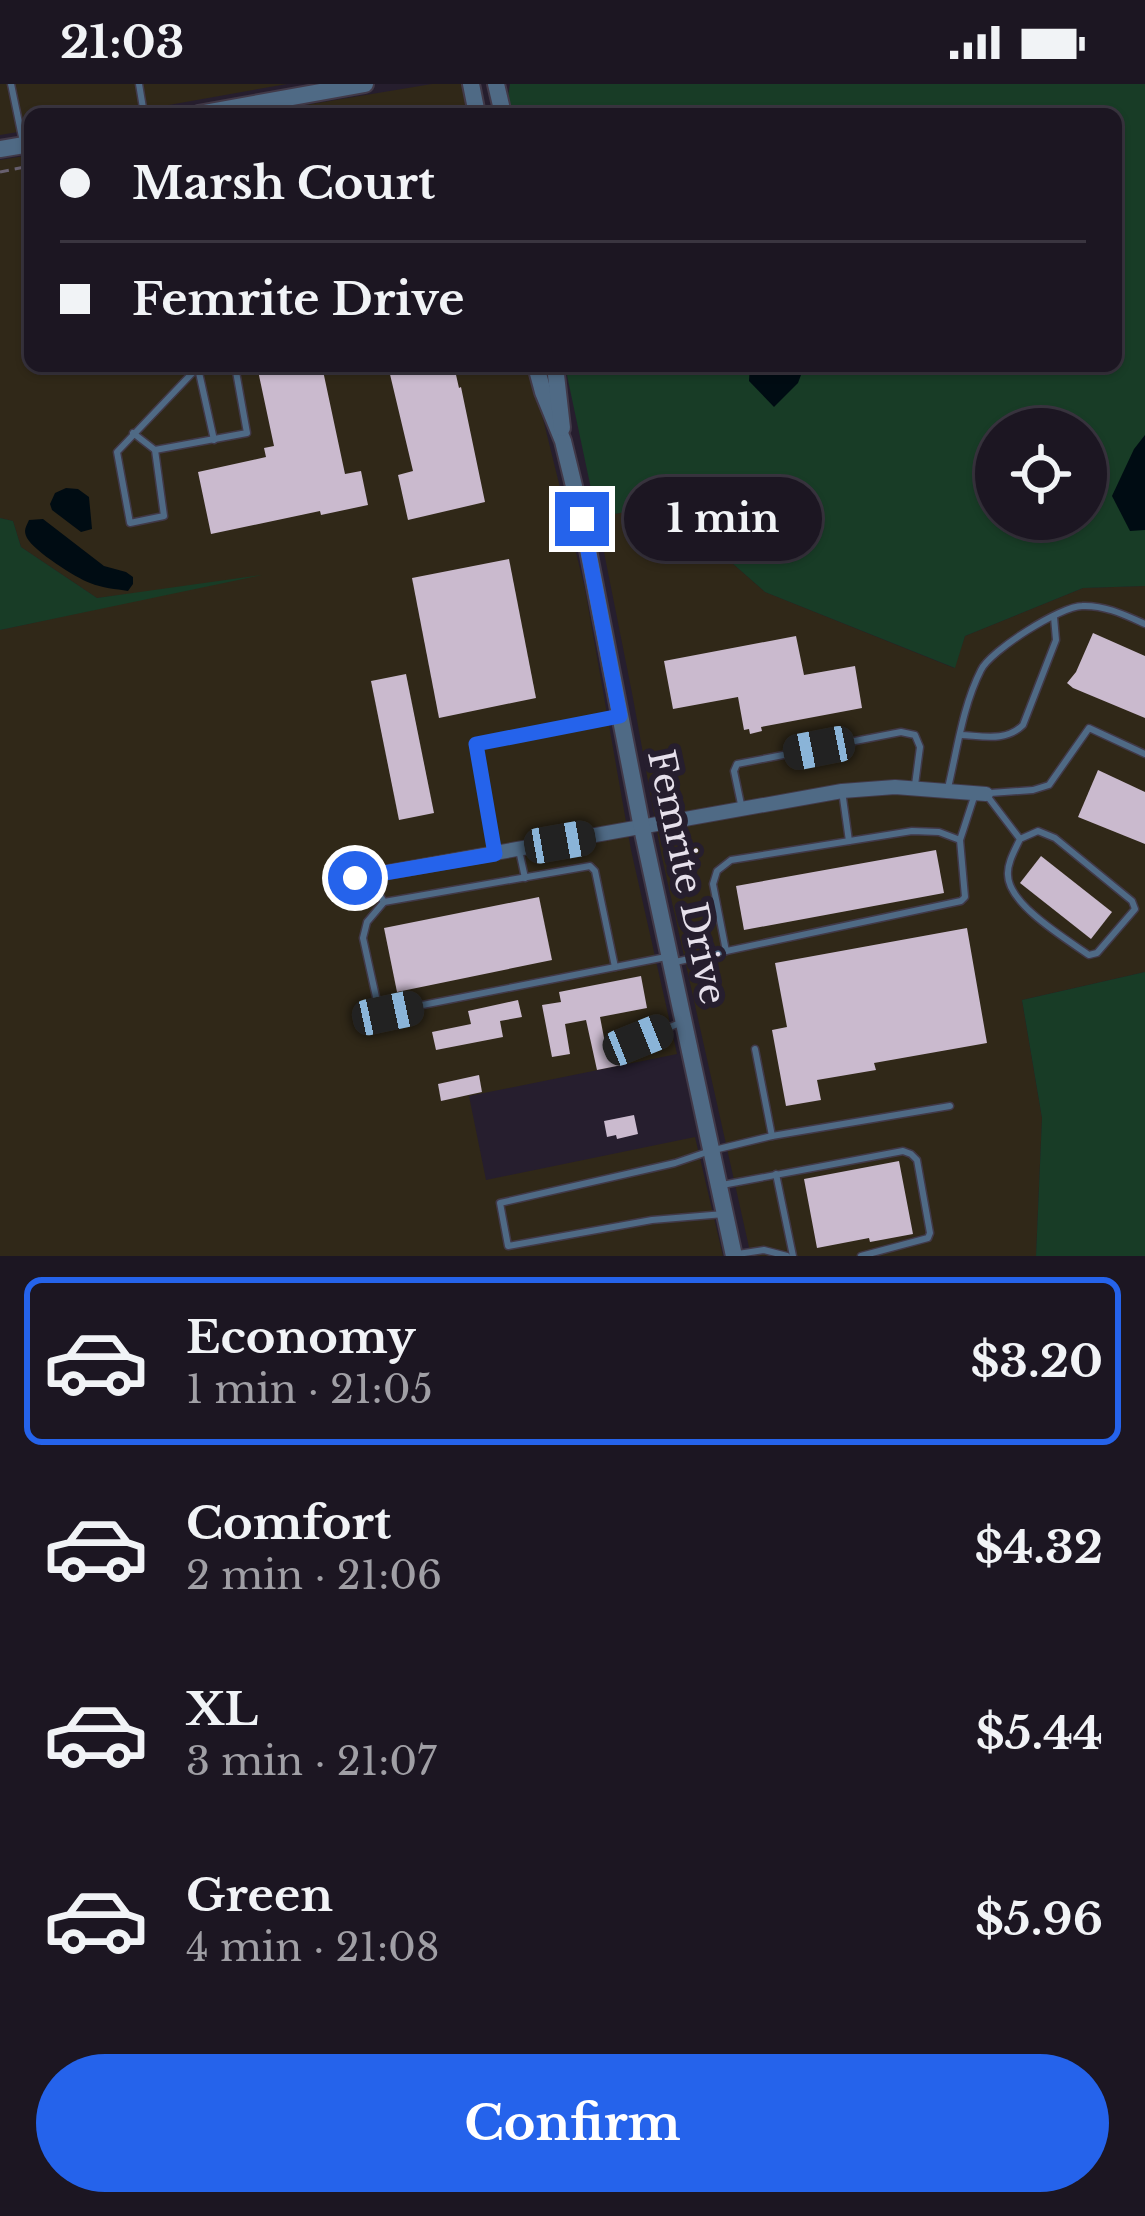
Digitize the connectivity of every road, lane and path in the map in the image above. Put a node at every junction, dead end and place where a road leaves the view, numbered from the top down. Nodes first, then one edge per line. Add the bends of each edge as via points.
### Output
1 (11, 84) edge
2 (365, 84) edge
3 (353, 106) dead end
4 (231, 108) edge
5 (342, 108) edge
6 (24, 134) edge
7 (194, 372) edge
8 (200, 372) edge
9 (236, 372) edge
10 (538, 372) edge
11 (556, 372) edge
12 (134, 433) junction
13 (214, 440) junction
14 (563, 440) junction
15 (155, 450) junction
16 (1054, 617) junction
17 (1145, 624) edge
18 (620, 716) junction
19 (961, 735) junction
20 (1145, 754) edge
21 (915, 789) junction
22 (842, 790) junction
23 (947, 791) junction
24 (981, 794) junction
25 (742, 809) junction
26 (642, 828) junction
27 (1020, 838) junction
28 (960, 840) junction
29 (849, 841) junction
30 (519, 850) junction
31 (495, 854) junction
32 (361, 877) joint
33 (525, 878) junction
34 (384, 902) junction
35 (726, 951) junction
36 (670, 960) junction
37 (615, 967) junction
38 (683, 1022) junction
39 (638, 1040) dead end
40 (755, 1049) dead end
41 (950, 1106) dead end
42 (772, 1136) junction
43 (710, 1150) junction
44 (776, 1174) junction
45 (718, 1185) junction
46 (724, 1214) junction
47 (734, 1256) edge
48 (790, 1256) edge
49 (861, 1256) edge

1 - 6 lane
2 - 4 street
3 - 5 path
7 - 12 lane
8 - 13 lane
9 - 13 lane via 247,433
10 - 14 street, Femrite Drive
11 - 14 street, Femrite Drive
12 - 15 lane
12 - 15 lane via 117,452 130,523 164,515
13 - 15 lane
14 - 18 street, Femrite Drive
16 - 17 lane via 1078,605
16 - 19 lane via 991,655
16 - 19 lane via 1056,640 1023,725 1001,737
18 - 26 street, Femrite Drive
18 - 31 lane via 476,744
19 - 23 lane
20 - 24 lane via 1089,728 1049,785
21 - 22 street
21 - 23 street
21 - 25 lane via 920,747 915,735 901,732 737,764
22 - 25 street
22 - 29 lane
23 - 24 street
24 - 27 lane
24 - 28 lane
25 - 26 street
26 - 30 street
26 - 36 street, Femrite Drive
27 - 27 lane via 1007,877 1013,894 1088,955 1097,953 1135,909 1132,902 1055,838 1038,831
28 - 29 lane via 913,831
28 - 35 lane via 962,901
29 - 35 lane via 731,860 717,871
30 - 31 street
30 - 33 lane
31 - 32 street
32 - 34 lane
33 - 34 lane
33 - 37 lane via 590,866
34 - 37 lane via 363,938 382,1013
35 - 36 lane
36 - 37 lane
36 - 38 street, Femrite Drive
38 - 39 lane
38 - 43 street, Femrite Drive
40 - 42 lane
41 - 42 lane
42 - 43 lane
43 - 45 street, Femrite Drive
43 - 46 lane via 500,1203 508,1246
44 - 45 lane
44 - 48 lane
44 - 49 lane via 911,1154 928,1238
45 - 46 street, Femrite Drive
46 - 47 street, Femrite Drive
47 - 48 lane

